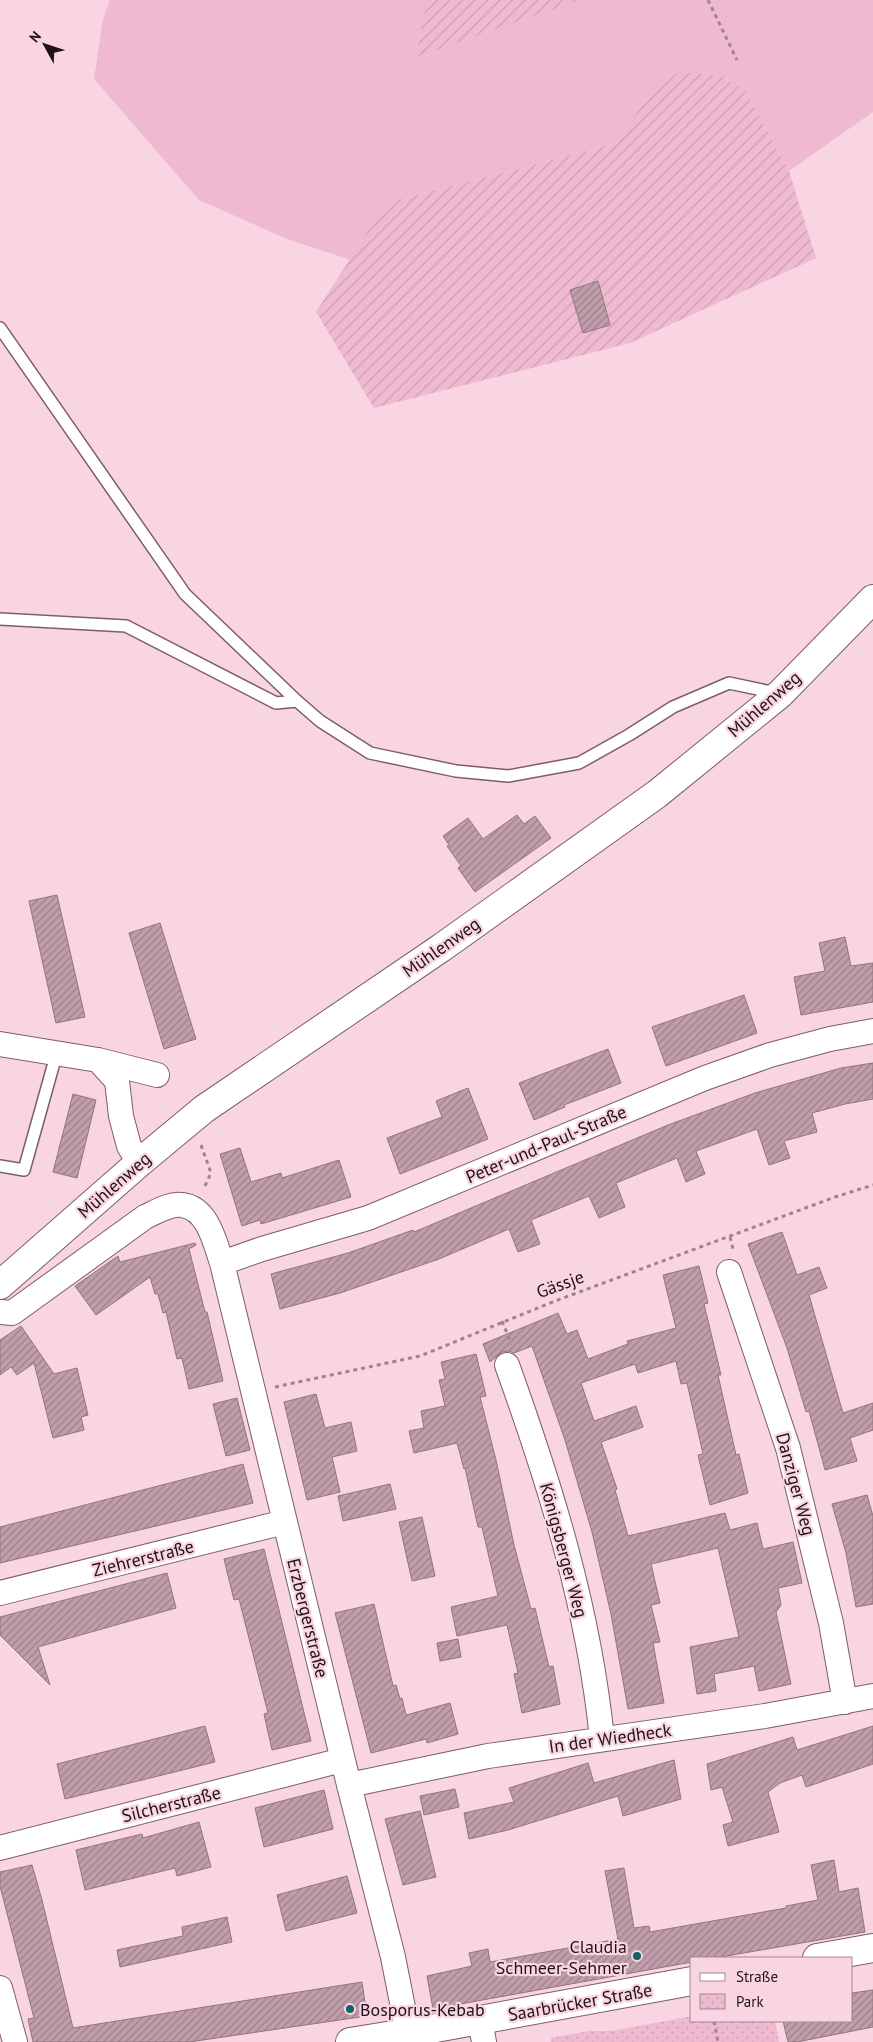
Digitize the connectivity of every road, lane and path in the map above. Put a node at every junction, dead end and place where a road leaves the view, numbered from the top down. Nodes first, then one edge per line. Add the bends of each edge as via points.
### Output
1 (708, 0) edge
2 (737, 60) dead end
3 (0, 328) edge
4 (873, 599) edge
5 (0, 619) edge
6 (780, 694) junction
7 (297, 701) junction
8 (873, 1031) edge
9 (0, 1044) edge
10 (57, 1052) junction
11 (98, 1060) junction
12 (157, 1075) dead end
13 (199, 1141) dead end
14 (139, 1163) junction
15 (0, 1166) edge
16 (873, 1185) edge
17 (195, 1210) junction
18 (222, 1263) junction
19 (729, 1272) dead end
20 (0, 1285) edge
21 (0, 1312) edge
22 (507, 1365) dead end
23 (252, 1392) junction
24 (285, 1522) junction
25 (0, 1593) edge
26 (873, 1696) edge
27 (845, 1702) junction
28 (602, 1739) junction
29 (342, 1760) junction
30 (349, 1785) junction
31 (0, 1848) edge
32 (873, 1948) edge
33 (823, 1957) edge
34 (690, 1981) edge
35 (0, 1988) edge
36 (714, 2022) edge
37 (482, 2031) edge
38 (408, 2033) junction
39 (15, 2042) edge
40 (350, 2042) edge
41 (718, 2042) edge

1 - 2 path
3 - 7 lane via 185,594
4 - 6 street, Mühlenweg
5 - 7 lane via 126,626 276,703
6 - 7 lane via 729,683 673,707 579,763 508,776 456,771 370,753 320,721
6 - 14 street, Mühlenweg via 657,794 441,948 204,1110
8 - 18 street, Peter-und-Paul-Straße via 813,1043 733,1068 368,1218
9 - 10 street
10 - 11 street
10 - 15 lane via 24,1170
11 - 12 street
11 - 14 street via 117,1081 125,1131
13 - 17 path via 211,1173
14 - 20 street, Mühlenweg
16 - 23 path, Gässje via 555,1301 420,1356
17 - 18 street, Erzbergerstraße via 207,1223
17 - 21 street via 182,1204 145,1217 12,1313
18 - 23 street, Erzbergerstraße
19 - 27 street, Danziger Weg via 788,1448 831,1623
22 - 28 street, Königsberger Weg via 564,1536 590,1649
23 - 24 street, Erzbergerstraße
24 - 25 street, Ziehrerstraße
24 - 29 street, Erzbergerstraße
26 - 27 street, In der Wiedheck
27 - 28 street, In der Wiedheck
28 - 30 street, In der Wiedheck via 488,1756
29 - 30 street, Erzbergerstraße
29 - 31 street, Silcherstraße
30 - 38 street, Erzbergerstraße via 393,1956
32 - 33 street
34 - 37 street, Saarbrücker Straße
35 - 39 street
36 - 41 path
37 - 38 street, Saarbrücker Straße
38 - 40 street, Saarbrücker Straße

